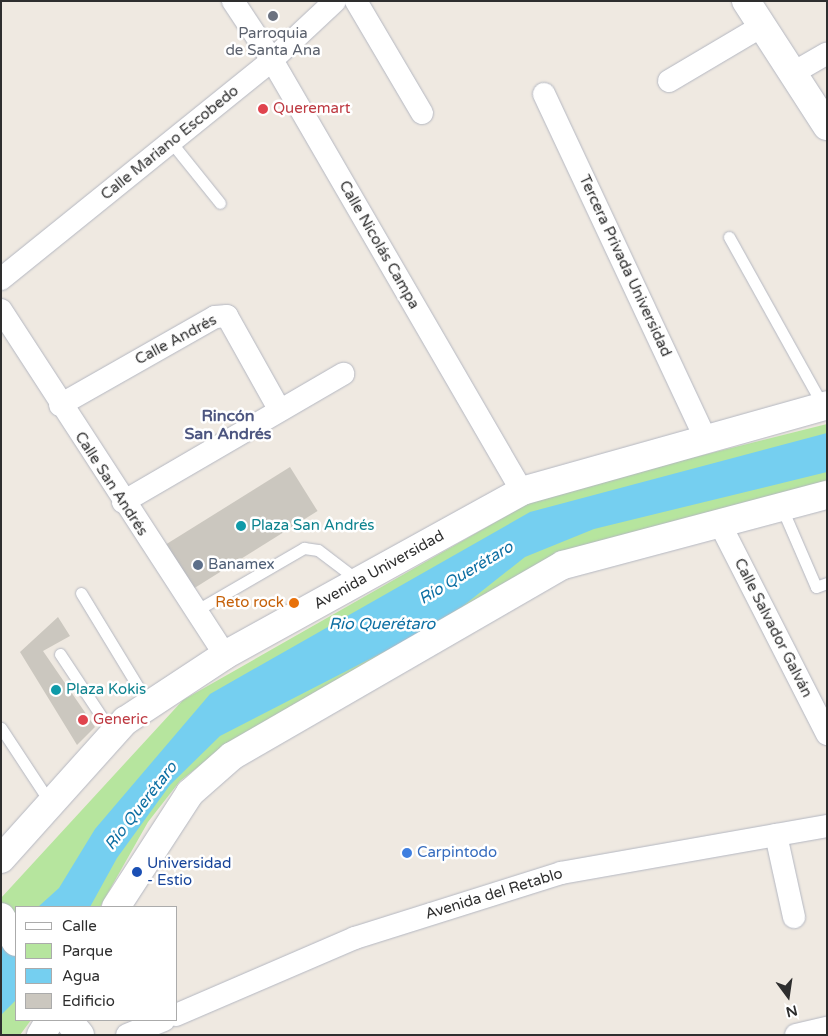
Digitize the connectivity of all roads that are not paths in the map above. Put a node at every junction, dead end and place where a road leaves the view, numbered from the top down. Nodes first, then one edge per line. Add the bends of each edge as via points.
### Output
1 (233, 1) edge
2 (335, 1) edge
3 (356, 1) edge
4 (746, 1) edge
5 (762, 26) junction
6 (827, 53) edge
7 (272, 60) junction
8 (794, 73) junction
9 (669, 81) dead end
10 (544, 94) dead end
11 (422, 113) dead end
12 (827, 126) edge
13 (171, 142) junction
14 (220, 203) dead end
15 (729, 237) dead end
16 (1, 279) edge
17 (1, 310) edge
18 (343, 374) dead end
19 (60, 405) junction
20 (825, 406) edge
21 (279, 409) junction
22 (705, 437) junction
23 (522, 491) junction
24 (827, 495) edge
25 (123, 502) junction
26 (781, 506) junction
27 (719, 522) junction
28 (359, 581) junction
29 (827, 583) edge
30 (80, 592) dead end
31 (197, 610) junction
32 (60, 654) dead end
33 (225, 655) junction
34 (149, 705) junction
35 (1, 728) edge
36 (113, 734) junction
37 (827, 734) edge
38 (51, 804) junction
39 (827, 826) edge
40 (776, 834) junction
41 (1, 859) edge
42 (117, 906) edge
43 (794, 917) dead end
44 (2, 918) edge
45 (15, 940) edge
46 (178, 1014) edge
47 (49, 1021) edge
48 (69, 1021) edge
49 (162, 1021) edge
50 (827, 1028) edge
51 (41, 1035) edge
52 (80, 1035) edge
53 (127, 1035) edge
54 (796, 1035) edge

1 - 7 street, Calle Nicolás Campa
2 - 7 street, Calle Mariano Escobedo
3 - 11 street
4 - 5 main road
5 - 8 main road
5 - 9 street
6 - 8 street
7 - 13 street, Calle Mariano Escobedo
7 - 23 street, Calle Nicolás Campa
8 - 12 main road
10 - 22 street, Tercera Privada Universidad
13 - 14 lane
13 - 16 street, Calle Mariano Escobedo
15 - 20 lane
17 - 19 street, Calle San Andrés
18 - 21 street
19 - 21 street, Calle Andrés via 215,317 226,316
19 - 25 street, Calle San Andrés
20 - 22 main road, Avenida Universidad
21 - 25 street
22 - 23 main road, Avenida Universidad
23 - 28 main road, Avenida Universidad
24 - 26 main road
25 - 31 street, Calle San Andrés
26 - 27 main road
26 - 29 lane via 816,587
27 - 37 street, Calle Salvador Galván
27 - 42 main road via 563,565 232,756 190,793
28 - 31 lane via 318,550 304,548
28 - 33 main road, Avenida Universidad
30 - 34 lane
31 - 33 street, Calle San Andrés
32 - 36 lane
33 - 34 main road, Avenida Universidad
34 - 36 main road, Avenida Universidad
35 - 38 lane
36 - 38 main road, Avenida Universidad
38 - 41 main road, Avenida Universidad
39 - 40 street, Avenida del Retablo
40 - 43 street
40 - 46 street, Avenida del Retablo via 561,873 355,938
44 - 45 main road
47 - 51 main road
48 - 52 main road
49 - 53 street
50 - 54 street

